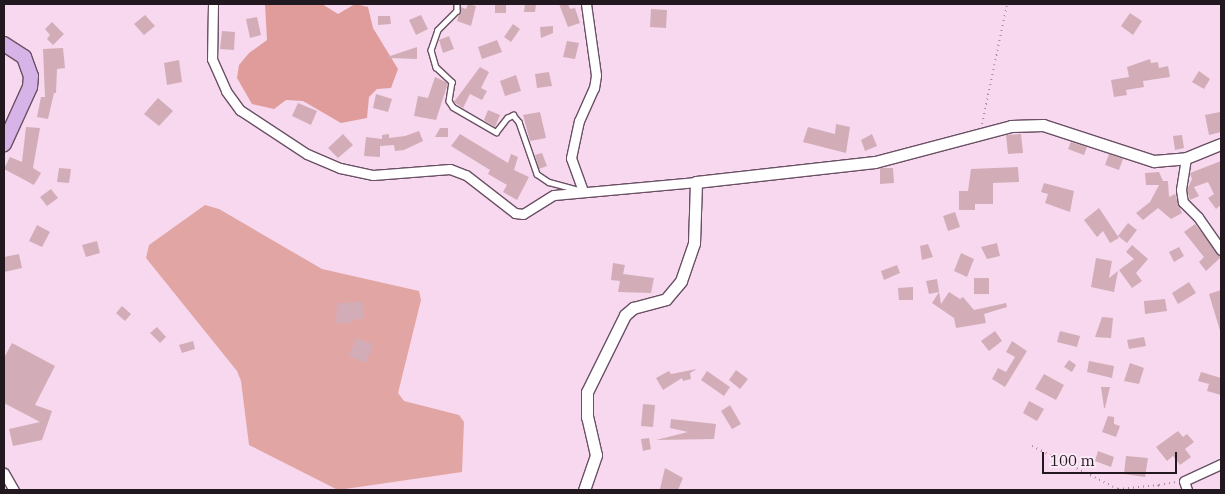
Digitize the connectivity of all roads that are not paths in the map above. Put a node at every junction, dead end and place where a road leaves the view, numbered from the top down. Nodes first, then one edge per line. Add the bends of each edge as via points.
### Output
1 (213, 4) edge
2 (457, 4) edge
3 (586, 4) edge
4 (4, 44) edge
5 (4, 144) edge
6 (1221, 144) edge
7 (1186, 158) junction
8 (696, 182) junction
9 (583, 191) junction
10 (1221, 250) edge
11 (1221, 464) edge
12 (4, 473) edge
13 (14, 490) edge
14 (584, 490) edge
15 (1187, 490) edge

1 - 9 street via 212,58 226,91 240,110 307,154 340,168 373,175 450,169 466,175 515,213 523,214 554,195
2 - 9 lane via 457,11 438,30 431,50 436,66 452,82 449,101 452,108 496,132 513,115 519,122 536,174 549,182
3 - 9 street via 596,75 594,88 576,128 571,158
4 - 5 main road via 24,57 31,76 30,87
6 - 7 street
7 - 8 street via 1154,161 1043,125 1011,126 859,165
7 - 10 street via 1181,190 1183,202 1198,216
8 - 9 street
8 - 14 street via 694,243 681,281 666,299 633,308 625,315 587,392 587,417 596,455
11 - 15 street via 1184,481
12 - 13 street

